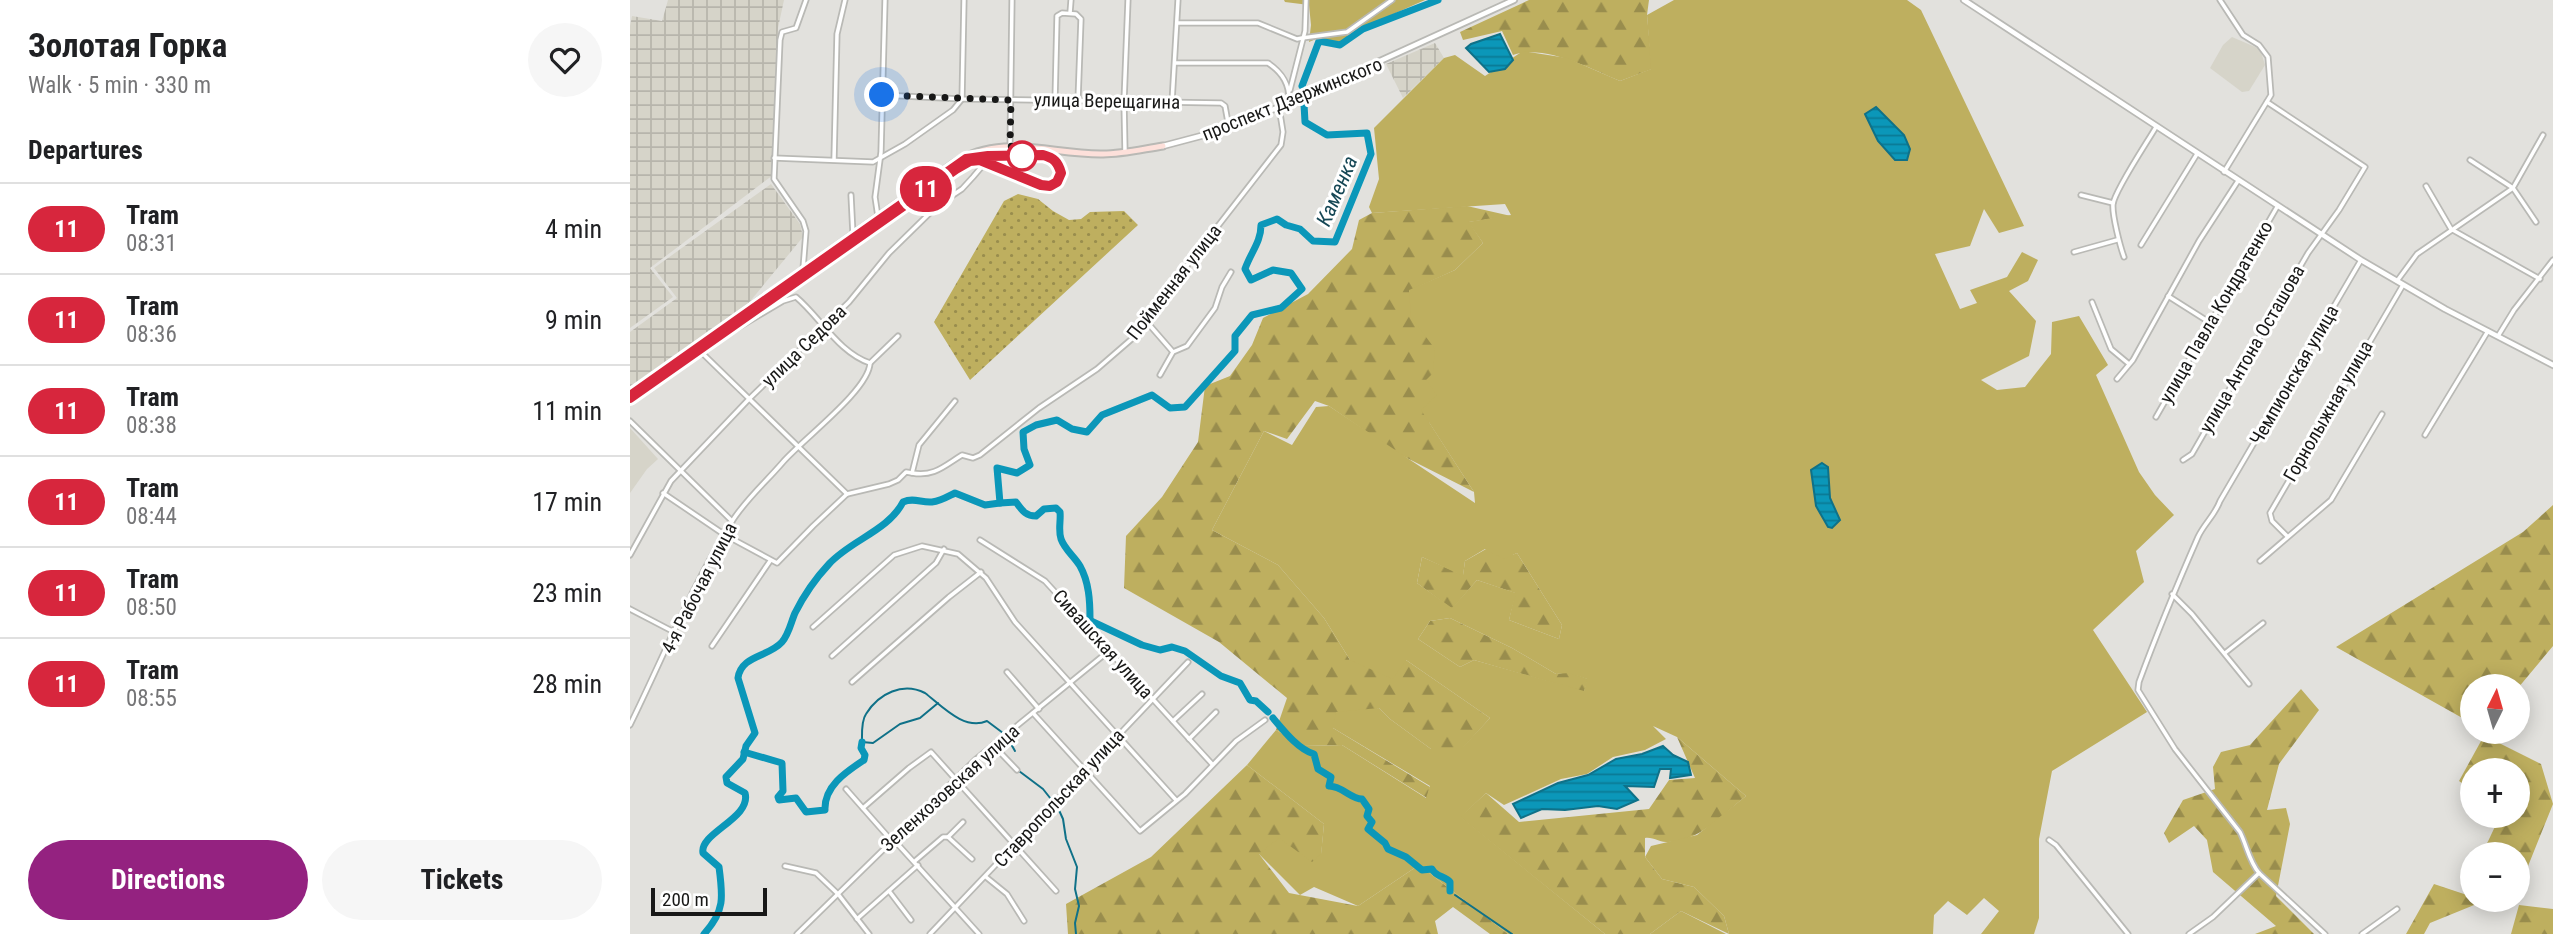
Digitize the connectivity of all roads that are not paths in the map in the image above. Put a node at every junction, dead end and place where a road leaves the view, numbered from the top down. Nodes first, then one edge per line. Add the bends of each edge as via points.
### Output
1 (806, 0) edge
2 (845, 0) edge
3 (885, 0) edge
4 (964, 0) edge
5 (1012, 0) edge
6 (1071, 0) edge
7 (1128, 0) edge
8 (1178, 0) edge
9 (1306, 0) edge
10 (1392, 0) edge
11 (1514, 0) edge
12 (1964, 0) edge
13 (2220, 0) edge
14 (1070, 13) junction
15 (1178, 23) junction
16 (1302, 38) junction
17 (1176, 63) junction
18 (1290, 90) junction
19 (882, 95) junction
20 (962, 99) junction
21 (1011, 100) junction
22 (1078, 100) junction
23 (1055, 101) junction
24 (1124, 102) junction
25 (1172, 102) junction
26 (2267, 102) junction
27 (1289, 103) junction
28 (1279, 107) junction
29 (2157, 127) junction
30 (1229, 128) junction
31 (2543, 135) dead end
32 (1010, 146) junction
33 (1163, 146) joint
34 (988, 148) junction
35 (1125, 152) junction
36 (2197, 154) junction
37 (880, 157) junction
38 (774, 158) junction
39 (834, 160) junction
40 (2470, 160) dead end
41 (2224, 172) junction
42 (2238, 181) junction
43 (2427, 186) dead end
44 (2513, 188) junction
45 (851, 195) dead end
46 (2081, 195) dead end
47 (2113, 203) junction
48 (2277, 207) junction
49 (878, 217) junction
50 (2536, 222) dead end
51 (2451, 229) junction
52 (853, 235) junction
53 (2320, 235) junction
54 (2117, 240) junction
55 (2141, 245) dead end
56 (2074, 252) dead end
57 (2124, 257) dead end
58 (2361, 260) junction
59 (2553, 260) edge
60 (803, 271) junction
61 (1231, 272) dead end
62 (2540, 279) junction
63 (2397, 281) junction
64 (2403, 285) junction
65 (2168, 296) junction
66 (2092, 302) dead end
67 (1146, 321) junction
68 (2209, 322) junction
69 (823, 327) junction
70 (723, 328) junction
71 (2488, 331) junction
72 (898, 336) dead end
73 (2498, 336) junction
74 (696, 346) junction
75 (1174, 352) junction
76 (870, 363) junction
77 (2129, 364) junction
78 (2553, 365) edge
79 (1160, 374) dead end
80 (2117, 379) dead end
81 (630, 392) edge
82 (749, 399) junction
83 (955, 401) dead end
84 (2382, 414) dead end
85 (2156, 417) dead end
86 (630, 421) edge
87 (2425, 435) dead end
88 (798, 445) junction
89 (2183, 460) dead end
90 (680, 471) junction
91 (912, 473) junction
92 (663, 493) junction
93 (846, 494) junction
94 (732, 521) junction
95 (725, 534) junction
96 (2287, 537) junction
97 (980, 540) dead end
98 (944, 549) junction
99 (630, 555) edge
100 (771, 561) junction
101 (2260, 561) dead end
102 (981, 572) junction
103 (2172, 594) junction
104 (630, 609) edge
105 (2263, 623) dead end
106 (813, 627) dead end
107 (674, 632) junction
108 (712, 646) dead end
109 (1110, 650) junction
110 (2225, 653) junction
111 (832, 656) dead end
112 (1188, 662) dead end
113 (1007, 672) dead end
114 (852, 682) dead end
115 (1071, 683) junction
116 (2249, 684) dead end
117 (1202, 694) dead end
118 (1152, 699) junction
119 (1039, 709) junction
120 (1216, 712) dead end
121 (1033, 713) junction
122 (1265, 720) dead end
123 (1173, 721) junction
124 (630, 725) edge
125 (1119, 735) junction
126 (1189, 738) junction
127 (993, 745) junction
128 (1212, 764) junction
129 (1017, 770) dead end
130 (1085, 771) junction
131 (955, 779) junction
132 (846, 789) dead end
133 (1176, 800) junction
134 (863, 808) junction
135 (963, 822) dead end
136 (948, 836) junction
137 (892, 839) junction
138 (2049, 840) dead end
139 (1014, 846) junction
140 (972, 859) dead end
141 (917, 863) junction
142 (785, 866) dead end
143 (2259, 873) junction
144 (986, 877) junction
145 (889, 891) junction
146 (1056, 891) dead end
147 (838, 894) junction
148 (955, 908) junction
149 (2397, 909) dead end
150 (857, 919) junction
151 (911, 920) dead end
152 (1024, 921) dead end
153 (801, 933) edge
154 (932, 933) edge
155 (869, 934) edge
156 (979, 934) edge
157 (2128, 934) edge
158 (2189, 934) edge
159 (2325, 934) edge
160 (2362, 934) edge

1 - 38 street via 796,28 782,33 780,40
2 - 39 street via 837,34
3 - 19 street
4 - 20 street
5 - 21 street
6 - 14 street
7 - 24 street
8 - 15 street
9 - 16 street
10 - 16 street via 1347,32
11 - 27 street, проспект Дзержинского
12 - 29 street
13 - 26 street via 2243,34 2268,57 2271,95
14 - 22 street via 1080,16
14 - 23 street via 1057,16
15 - 16 street via 1245,21
15 - 17 street
16 - 18 street
17 - 18 street via 1261,62 1277,69
17 - 25 street
18 - 27 street
19 - 20 street, улица Верещагина
19 - 37 street
20 - 21 street, улица Верещагина
20 - 37 street via 953,110
21 - 23 street, улица Верещагина
21 - 32 street
22 - 23 street, улица Верещагина
22 - 24 street, улица Верещагина
24 - 25 street, улица Верещагина
24 - 35 street
25 - 30 street, улица Верещагина via 1221,103
26 - 41 street
26 - 53 street, улица Антона Осташова via 2365,167
27 - 28 street, проспект Дзержинского
28 - 30 street, проспект Дзержинского
28 - 67 street, Пойменная улица via 1281,145
29 - 36 street
29 - 47 street
30 - 33 street, проспект Дзержинского
31 - 44 street
32 - 34 main road, проспект Дзержинского
32 - 35 main road, проспект Дзержинского
33 - 35 main road, проспект Дзержинского
34 - 49 main road, проспект Дзержинского via 966,156
34 - 69 street, улица Седова via 986,162 962,189 938,205 889,253
36 - 41 street
36 - 55 street
37 - 39 street via 867,162
37 - 49 street via 875,197
38 - 39 street
38 - 60 street via 776,183 806,231
40 - 44 street
41 - 42 street
42 - 48 street
42 - 65 street
43 - 51 street
44 - 50 street
44 - 51 street
45 - 52 street
46 - 47 street
47 - 54 street
48 - 53 street
48 - 68 street, улица Павла Кондратенко
49 - 52 main road, проспект Дзержинского
51 - 62 street
51 - 63 street via 2417,254
52 - 60 main road, проспект Дзержинского
53 - 58 street
53 - 89 street, улица Антона Осташова via 2192,454
54 - 56 street
54 - 57 street
58 - 63 street
58 - 103 street, Чемпионская улица via 2202,529
59 - 62 street
60 - 70 main road, проспект Дзержинского
61 - 75 street via 1215,308 1187,346
62 - 73 street
63 - 64 street
64 - 71 street
64 - 96 street, Горнолыжная улица via 2270,513
65 - 68 street
65 - 77 street
66 - 77 street via 2112,349
67 - 75 street
67 - 91 street, Пойменная улица via 1097,369 980,455 962,455 926,475
68 - 85 street, улица Павла Кондратенко
69 - 70 street via 791,297 729,333
69 - 76 street
69 - 82 street, улица Седова
70 - 74 main road, проспект Дзержинского
71 - 73 street
71 - 87 street
72 - 76 street
73 - 78 street
74 - 81 main road, проспект Дзержинского
74 - 82 street
75 - 79 street
76 - 88 street, 4-я Рабочая улица via 857,391
77 - 80 street
82 - 88 street
82 - 90 street, улица Седова
83 - 91 street via 919,445
84 - 96 street via 2331,499
86 - 90 street
88 - 93 street
88 - 94 street, 4-я Рабочая улица
90 - 92 street, улица Седова
90 - 94 street
91 - 93 street, Пойменная улица via 906,472 890,484
92 - 95 street
92 - 99 street, улица Седова
93 - 100 street via 778,563
94 - 95 street, 4-я Рабочая улица
95 - 100 street
95 - 107 street, 4-я Рабочая улица
96 - 101 street
97 - 109 street, Сивашская улица via 1045,581
98 - 102 street
98 - 106 street via 922,546 894,555
98 - 111 street via 936,563
100 - 108 street
102 - 114 street
102 - 115 street via 1015,622
103 - 110 street
103 - 143 street, Чемпионская улица via 2138,690 2175,749 2239,832
104 - 107 street
105 - 110 street
107 - 124 street, 4-я Рабочая улица
109 - 115 street, Зеленхозовская улица
109 - 118 street, Сивашская улица
110 - 116 street
112 - 118 street, Ставропольская улица
113 - 119 street
115 - 119 street, Зеленхозовская улица
115 - 125 street
117 - 123 street
118 - 123 street, Сивашская улица
118 - 125 street, Ставропольская улица
119 - 121 street, Зеленхозовская улица
120 - 126 street
121 - 127 street, Зеленхозовская улица
121 - 130 street
122 - 128 street
123 - 126 street, Сивашская улица
125 - 130 street, Ставропольская улица
125 - 133 street
126 - 128 street, Сивашская улица
127 - 129 street
127 - 131 street, Зеленхозовская улица
128 - 133 street
130 - 133 street via 1139,831
130 - 139 street, Ставропольская улица
131 - 134 street via 928,753
131 - 137 street, Зеленхозовская улица
131 - 139 street
132 - 134 street
134 - 137 street
135 - 136 street
136 - 140 street
136 - 141 street
137 - 141 street
137 - 147 street, Зеленхозовская улица
138 - 157 street
139 - 144 street, Ставропольская улица
139 - 146 street
141 - 145 street
141 - 148 street
142 - 147 street via 811,870
143 - 158 street
143 - 159 street
144 - 148 street, Ставропольская улица
144 - 152 street via 1007,894
145 - 150 street
145 - 151 street
147 - 150 street
147 - 153 street, Зеленхозовская улица
148 - 154 street, Ставропольская улица
148 - 156 street
149 - 160 street
150 - 155 street

